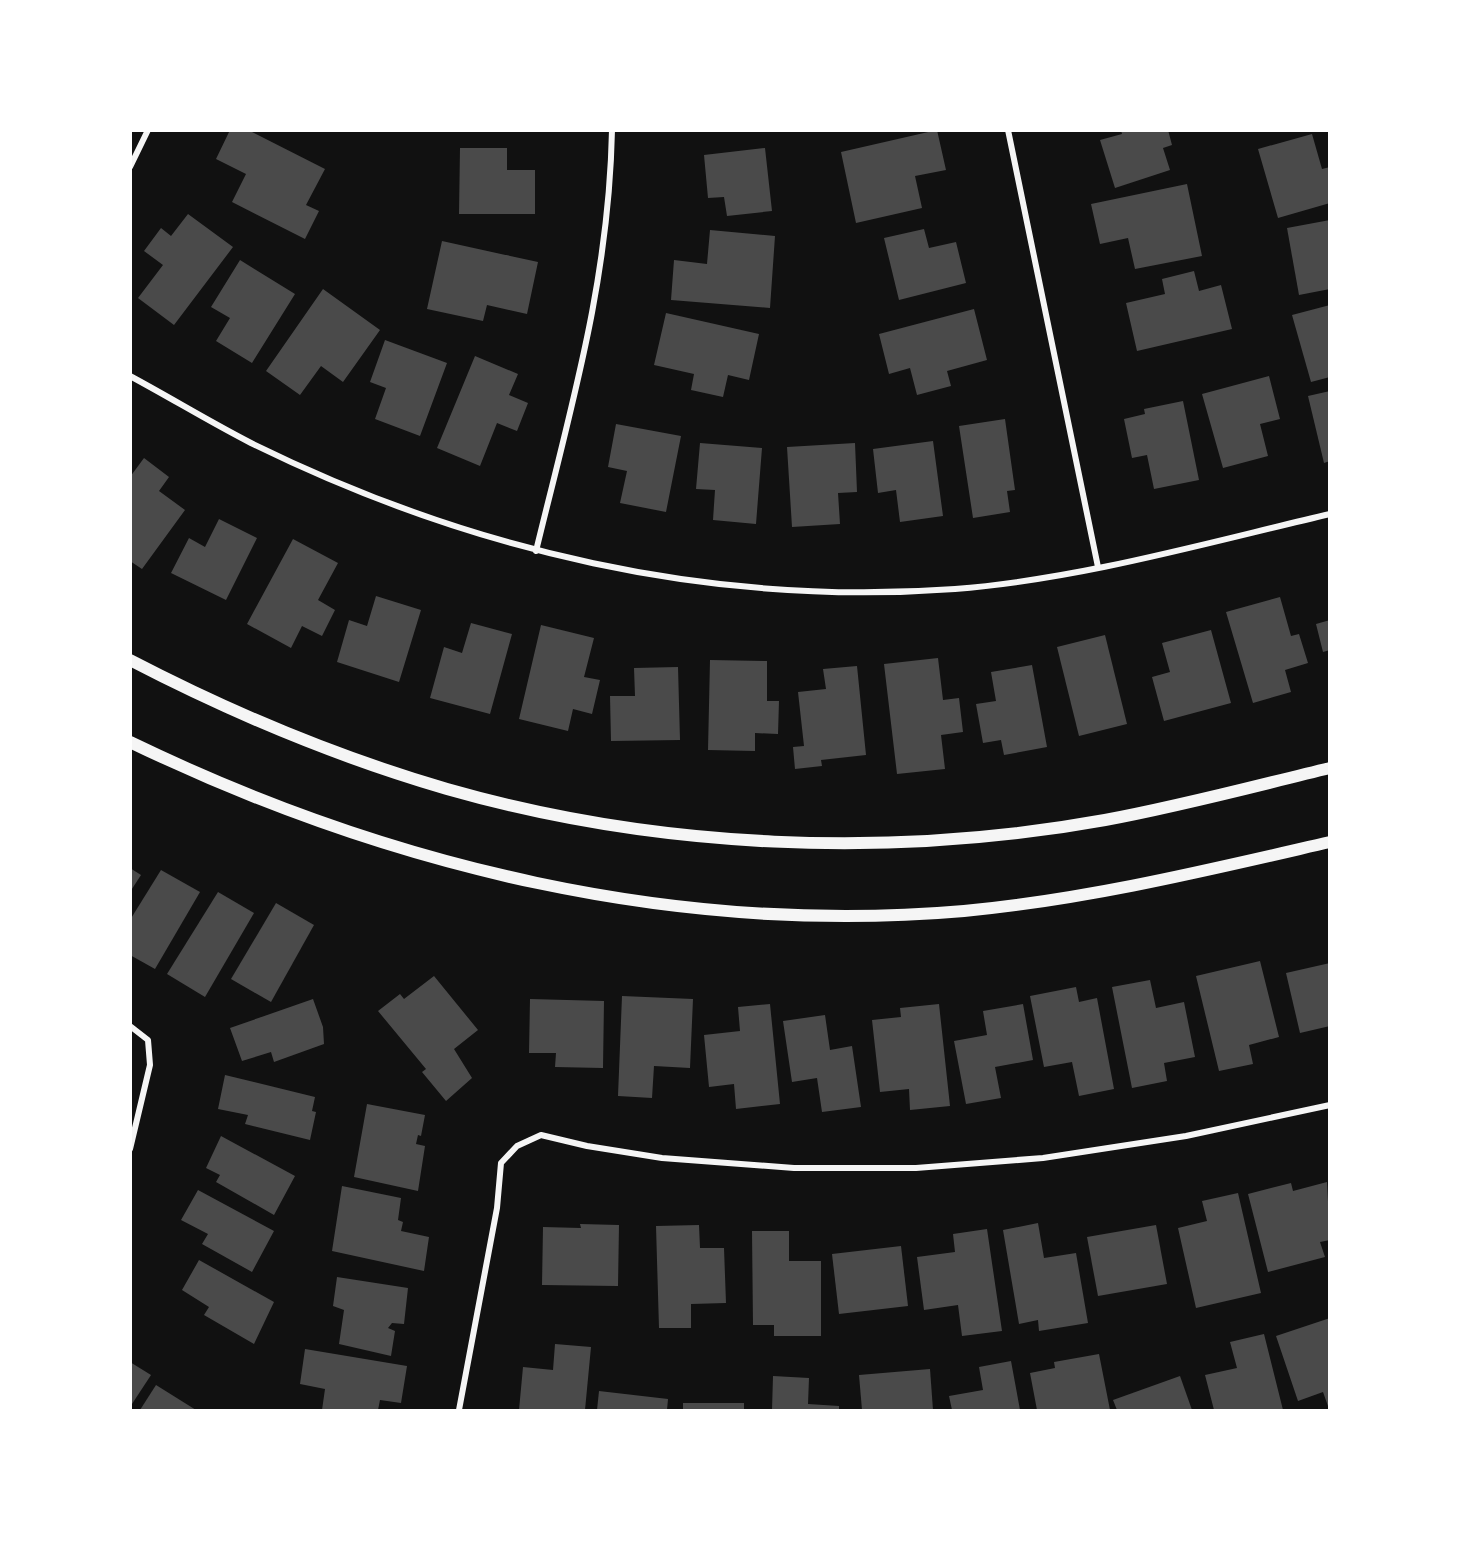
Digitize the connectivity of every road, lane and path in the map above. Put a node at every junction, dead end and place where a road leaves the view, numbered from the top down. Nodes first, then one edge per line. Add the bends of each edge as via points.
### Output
1 (148, 130) edge
2 (612, 130) edge
3 (1008, 130) edge
4 (130, 167) edge
5 (130, 376) edge
6 (1329, 514) edge
7 (536, 551) junction
8 (1098, 567) junction
9 (130, 660) edge
10 (130, 742) edge
11 (1329, 768) edge
12 (1329, 842) edge
13 (130, 1026) edge
14 (1329, 1105) edge
15 (130, 1149) edge
16 (459, 1410) edge

1 - 4 street
2 - 7 street via 607,225 598,288 586,354
3 - 8 street
5 - 7 street via 250,442 315,472 383,501
6 - 8 street
7 - 8 street via 666,577 798,590 955,589
9 - 11 main road via 240,714 306,741 448,789 592,820 735,838 883,842 1032,830 1174,806
10 - 12 main road via 278,808 420,856 574,891 707,908 810,915 962,911 1116,891
13 - 15 street via 148,1041 150,1065
14 - 16 street via 1186,1136 1043,1158 916,1168 794,1168 662,1158 542,1135 517,1146 501,1163 497,1208

